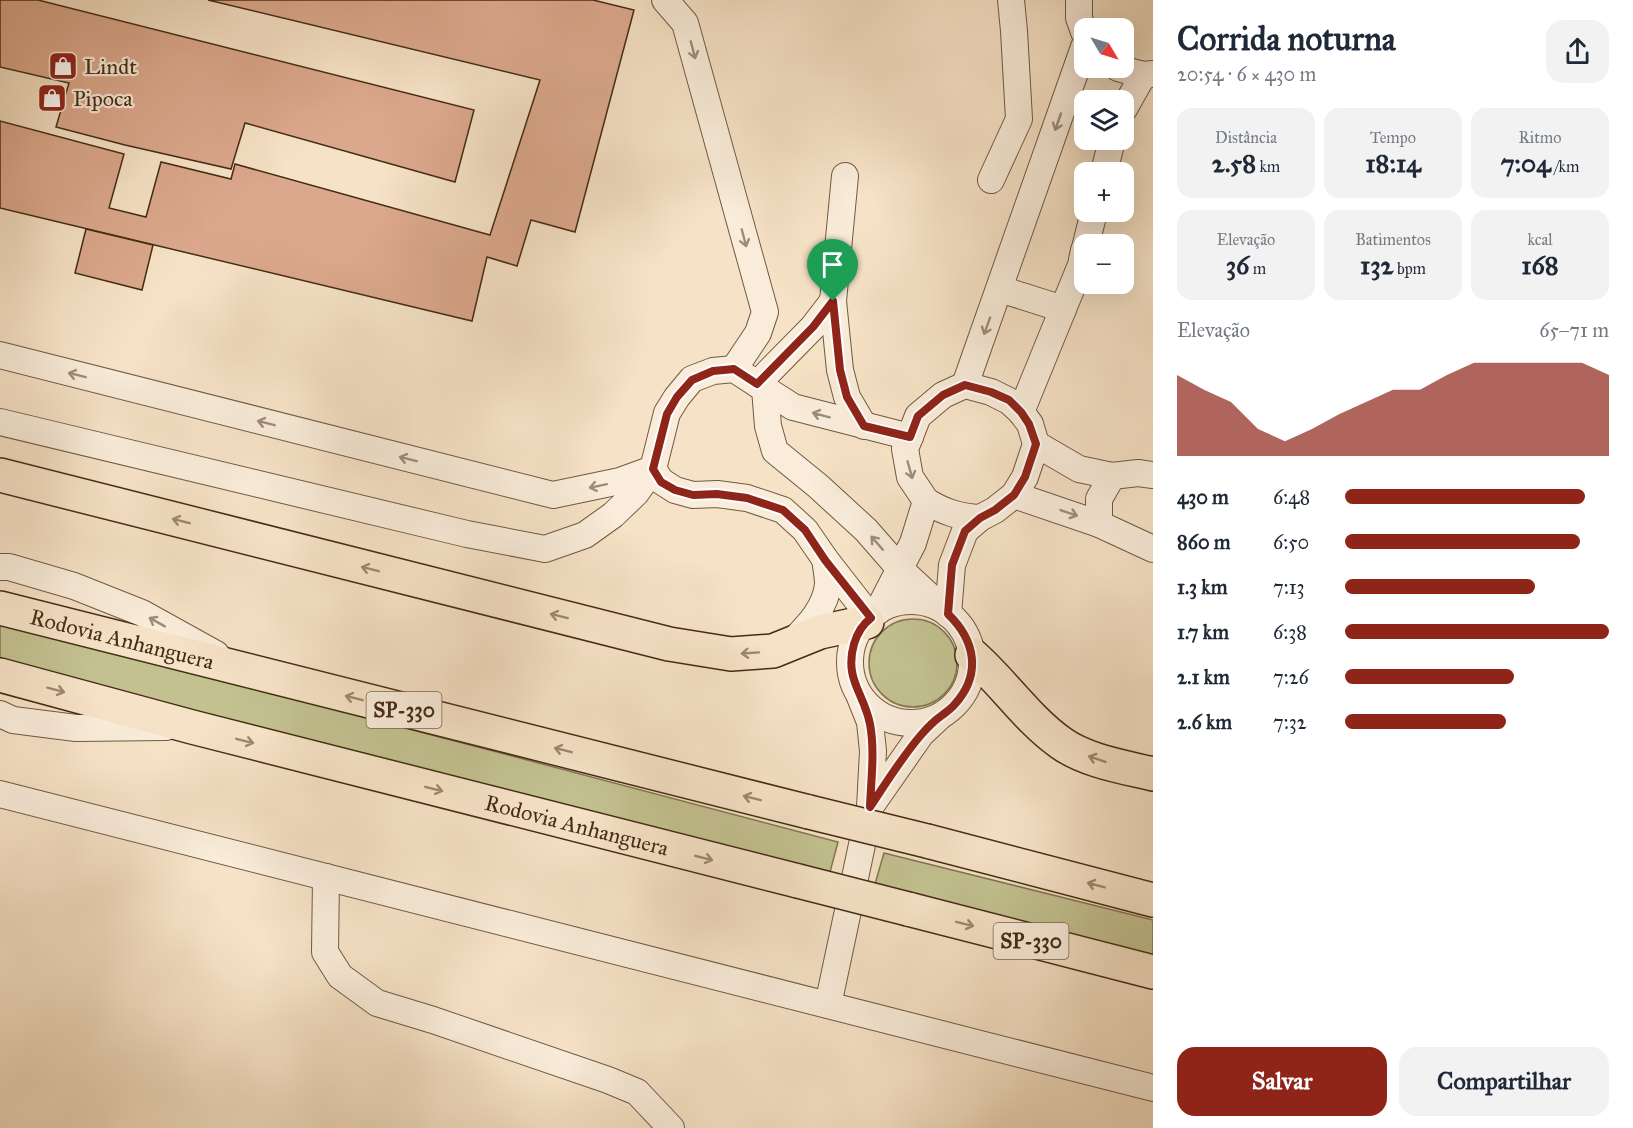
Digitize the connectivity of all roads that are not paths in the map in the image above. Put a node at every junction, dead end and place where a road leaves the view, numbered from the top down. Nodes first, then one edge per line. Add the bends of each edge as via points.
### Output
1 (665, 0) edge
2 (1011, 0) edge
3 (1079, 0) edge
4 (1079, 18) edge
5 (1148, 74) edge
6 (1074, 76) edge
7 (1134, 94) edge
8 (845, 176) dead end
9 (991, 180) dead end
10 (1074, 282) edge
11 (1000, 289) junction
12 (833, 301) junction
13 (1063, 309) junction
14 (0, 355) edge
15 (734, 369) junction
16 (965, 385) junction
17 (761, 387) junction
18 (1021, 412) junction
19 (0, 422) edge
20 (864, 426) junction
21 (910, 437) junction
22 (1036, 444) junction
23 (653, 469) junction
24 (0, 475) edge
25 (1112, 476) junction
26 (1153, 476) edge
27 (1014, 495) junction
28 (926, 501) junction
29 (980, 518) junction
30 (1099, 524) junction
31 (1153, 549) edge
32 (825, 560) junction
33 (0, 567) edge
34 (900, 569) junction
35 (0, 608) edge
36 (948, 614) junction
37 (872, 617) junction
38 (790, 644) junction
39 (972, 655) junction
40 (246, 670) junction
41 (0, 675) edge
42 (858, 692) junction
43 (0, 714) edge
44 (939, 717) junction
45 (192, 727) junction
46 (1153, 774) edge
47 (0, 794) edge
48 (870, 807) junction
49 (326, 877) junction
50 (1153, 900) edge
51 (1153, 972) edge
52 (828, 1005) junction
53 (1153, 1088) edge
54 (671, 1128) edge

1 -> 15 street via 685,23 765,312 758,333
2 - 9 street via 1019,118
3 - 4 street
5 - 7 street
6 -> 11 street
8 - 12 street
10 - 13 street
11 - 13 street
11 -> 16 street
12 - 17 street
12 - 20 street via 840,370 847,397
13 - 18 street
23 -> 14 street via 620,481 553,495
15 - 17 street
15 - 23 street via 713,371 692,380 677,397 667,414
16 - 18 street via 1009,400
16 - 21 street via 943,395 918,416
20 -> 17 street via 793,407
34 -> 17 street via 866,530 775,451
18 - 22 street
19 - 23 street via 467,534 545,549 585,535 614,515
20 - 21 street
21 -> 28 street via 905,449 910,477
22 - 25 street via 1079,469
22 - 27 street
23 - 32 street via 661,482 675,490 747,498 783,510 805,530
38 -> 24 highway via 773,651 731,654 669,644
25 - 26 street
25 - 30 street via 1099,499
27 - 29 street
27 -> 30 street
28 - 29 street via 962,518
28 - 34 street
29 - 36 street via 965,531 952,565
30 - 31 street
32 - 37 street
32 - 38 street via 828,584 822,604 813,621
40 -> 33 street via 142,614 74,586
34 - 36 street
34 - 37 street
35 - 40 highway, Rodovia Anhanguera / SP-330
36 - 37 street via 913,601 895,604
36 - 39 street via 960,625
37 - 38 highway
37 - 42 street via 856,637 851,655 851,674
39 - 44 street via 972,673 965,691
46 -> 39 highway via 1095,760 1062,744
50 -> 40 highway, Rodovia Anhanguera / SP-330, bridge
41 -> 45 highway, Rodovia Anhanguera / SP-330
42 - 44 street via 884,718 921,723
42 - 48 street via 870,722
43 - 45 street via 13,720 76,728
44 - 48 street via 915,742
45 -> 51 highway, Rodovia Anhanguera / SP-330, bridge
47 - 49 street
48 - 52 street
49 - 52 street
49 - 54 street via 325,952 340,976 377,1003 638,1092
52 - 53 street

